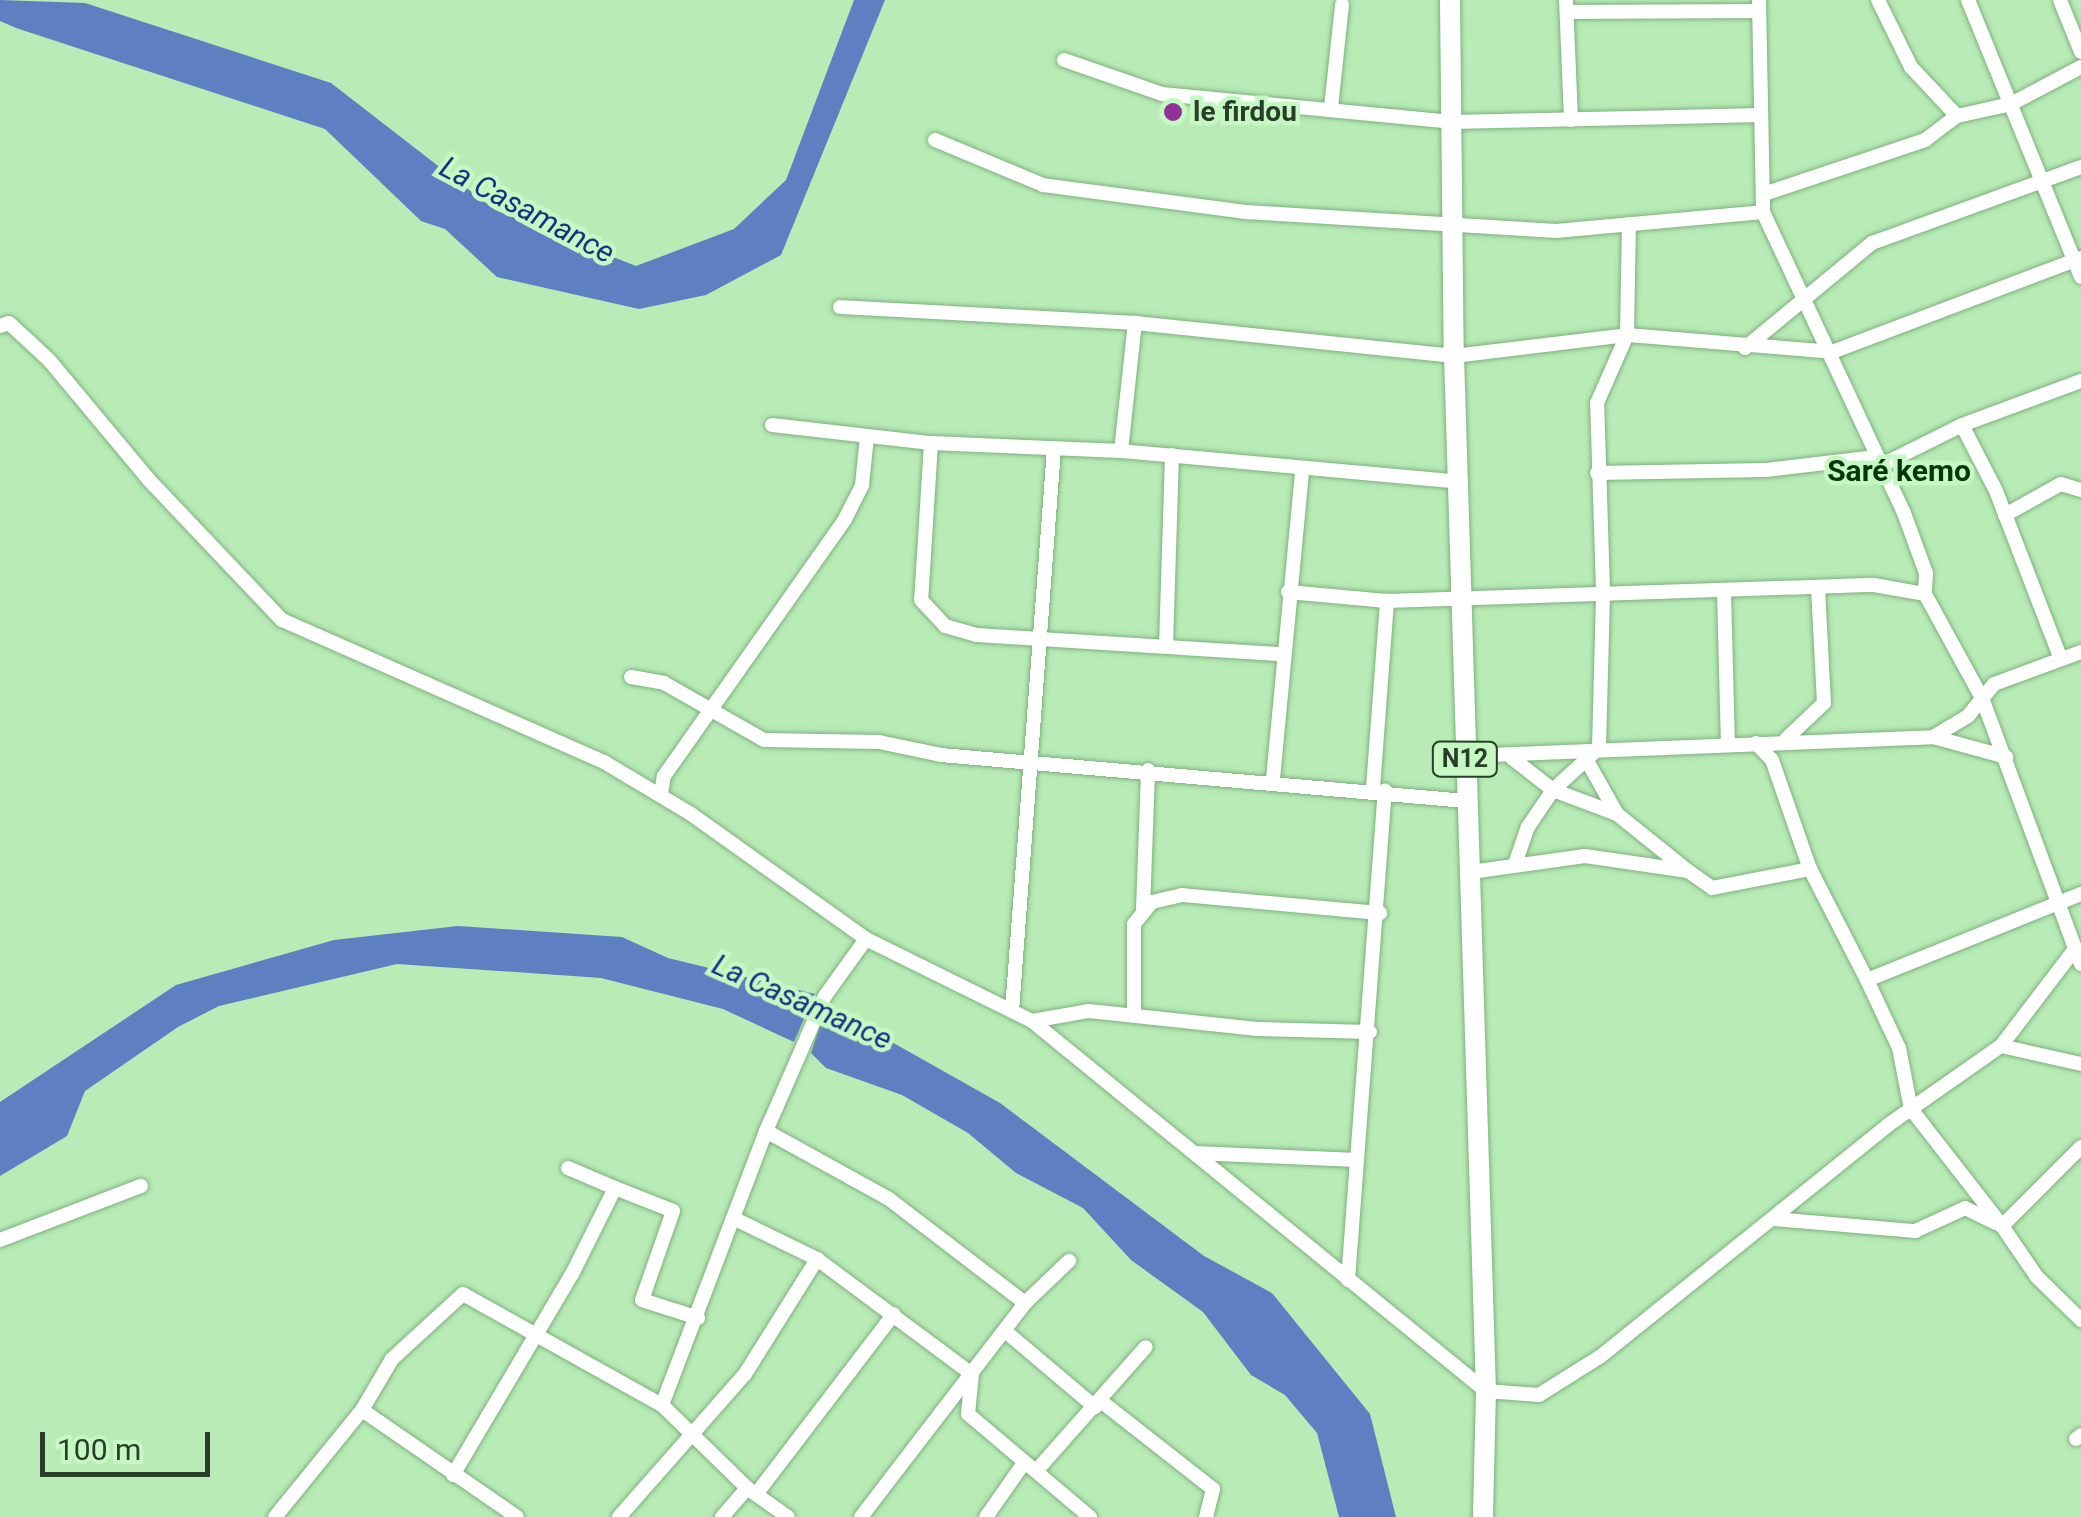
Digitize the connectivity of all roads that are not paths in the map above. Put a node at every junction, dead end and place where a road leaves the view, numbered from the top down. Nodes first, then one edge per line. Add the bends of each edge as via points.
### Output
1 (1450, 0) edge
2 (1878, 0) edge
3 (1968, 0) edge
4 (2060, 0) edge
5 (1342, 5) dead end
6 (1566, 6) edge
7 (1758, 6) edge
8 (2081, 52) edge
9 (1064, 60) dead end
10 (2081, 67) edge
11 (2011, 104) junction
12 (1331, 108) junction
13 (1760, 115) junction
14 (1957, 116) junction
15 (1571, 120) junction
16 (1452, 122) junction
17 (935, 140) dead end
18 (2081, 167) edge
19 (2040, 181) junction
20 (1766, 193) junction
21 (1763, 212) junction
22 (1456, 224) junction
23 (1629, 224) junction
24 (2078, 259) edge
25 (2081, 277) edge
26 (1800, 298) junction
27 (840, 307) dead end
28 (1135, 323) junction
29 (0, 326) edge
30 (1627, 336) junction
31 (1745, 348) junction
32 (1832, 352) junction
33 (1454, 356) junction
34 (2081, 381) edge
35 (772, 425) dead end
36 (1962, 425) junction
37 (867, 437) junction
38 (931, 443) junction
39 (1054, 449) junction
40 (1121, 451) junction
41 (1172, 455) junction
42 (1879, 461) junction
43 (1302, 470) junction
44 (1597, 474) junction
45 (1461, 482) junction
46 (2081, 490) edge
47 (2006, 515) junction
48 (1603, 590) junction
49 (1818, 590) junction
50 (1288, 592) junction
51 (1724, 594) junction
52 (1924, 594) junction
53 (1463, 596) junction
54 (1387, 600) junction
55 (1038, 638) junction
56 (1166, 646) junction
57 (1282, 654) junction
58 (2079, 656) edge
59 (2060, 657) junction
60 (631, 677) dead end
61 (1982, 698) junction
62 (713, 712) junction
63 (1786, 738) junction
64 (1933, 738) junction
65 (1756, 743) junction
66 (1728, 745) junction
67 (1598, 748) junction
68 (1465, 756) junction
69 (2006, 757) junction
70 (1512, 758) junction
71 (1586, 759) junction
72 (1028, 762) junction
73 (1148, 770) junction
74 (664, 776) junction
75 (1273, 779) junction
76 (640, 782) junction
77 (1379, 789) junction
78 (1553, 790) junction
79 (661, 794) junction
80 (1466, 801) junction
81 (1617, 814) junction
82 (1515, 864) junction
83 (1810, 870) junction
84 (1688, 871) junction
85 (1471, 872) junction
86 (2081, 894) edge
87 (2059, 904) junction
88 (1380, 913) junction
89 (1142, 914) junction
90 (866, 939) junction
91 (2078, 956) edge
92 (1867, 980) junction
93 (1012, 1011) junction
94 (1134, 1016) junction
95 (1032, 1020) junction
96 (1370, 1032) junction
97 (2001, 1046) junction
98 (2081, 1064) edge
99 (1911, 1108) junction
100 (766, 1131) junction
101 (2081, 1147) edge
102 (1195, 1153) junction
103 (1358, 1160) junction
104 (568, 1168) dead end
105 (141, 1186) dead end
106 (615, 1188) junction
107 (733, 1218) junction
108 (1774, 1219) junction
109 (2002, 1226) junction
110 (0, 1240) edge
111 (817, 1259) junction
112 (1069, 1261) dead end
113 (1348, 1280) junction
114 (1026, 1304) junction
115 (894, 1314) junction
116 (698, 1318) junction
117 (2081, 1320) edge
118 (1006, 1331) junction
119 (534, 1336) junction
120 (1146, 1347) dead end
121 (972, 1374) junction
122 (1486, 1390) junction
123 (662, 1405) junction
124 (1098, 1405) junction
125 (362, 1410) junction
126 (695, 1431) junction
127 (1030, 1466) junction
128 (453, 1475) junction
129 (752, 1491) junction
130 (275, 1517) edge
131 (517, 1517) edge
132 (619, 1517) edge
133 (722, 1517) edge
134 (788, 1517) edge
135 (860, 1517) edge
136 (986, 1517) edge
137 (1090, 1517) edge
138 (1206, 1517) edge
139 (1483, 1517) edge

1 - 16 main road, N12
2 - 14 street via 1912,68
3 - 11 street
4 - 8 street
5 - 12 street
6 - 7 street
6 - 15 street
7 - 13 street
9 - 12 street via 1162,94
10 - 11 street
11 - 14 street
11 - 19 street
12 - 16 street
13 - 15 street
13 - 20 street
14 - 20 street via 1925,140
15 - 16 street
16 - 22 main road, N12
17 - 22 street via 1043,186 1246,212
18 - 19 street
19 - 24 street
19 - 26 street via 1872,244
20 - 21 street
21 - 23 street
21 - 26 street
22 - 23 street via 1556,231
22 - 33 main road, N12
23 - 30 street
24 - 25 street
24 - 32 street
26 - 31 street
26 - 32 street
27 - 28 street
28 - 33 street
28 - 40 street
29 - 76 street via 9,323 49,360 148,480 282,620
30 - 31 street
30 - 33 street
30 - 44 street via 1596,403
31 - 32 street
32 - 42 street
33 - 45 main road, N12
34 - 36 street
35 - 37 street
36 - 42 street
36 - 47 street
37 - 38 street
37 - 62 street via 862,485 845,519
38 - 39 street
38 - 55 street via 921,600 945,626
39 - 40 street
39 - 55 street
40 - 41 street
41 - 43 street
41 - 56 street
42 - 44 street
42 - 52 street via 1926,574
43 - 45 street
43 - 50 street
44 - 48 street
45 - 53 main road, N12
46 - 47 street via 2060,484
47 - 59 street
48 - 51 street
48 - 53 street
48 - 67 street
49 - 51 street
49 - 52 street via 1874,585
49 - 63 street via 1824,703
50 - 54 street
50 - 57 street
51 - 66 street
52 - 61 street
53 - 54 street
53 - 68 main road, N12
54 - 77 street
55 - 56 street
55 - 72 street
56 - 57 street
57 - 75 street
58 - 59 street
59 - 61 street via 1994,684
60 - 62 street via 664,683
61 - 64 street via 1968,716
61 - 69 street
62 - 72 street via 764,740 817,737
62 - 74 street
63 - 64 street
63 - 65 street
64 - 69 street
65 - 66 street
65 - 83 street via 1772,760
66 - 67 street
67 - 70 street
67 - 71 street
68 - 70 street
68 - 80 main road, N12
69 - 87 street
70 - 78 street
71 - 78 street
71 - 81 street
72 - 73 street
72 - 93 street via 1026,880
73 - 75 street
73 - 89 street
74 - 76 street
74 - 79 street
75 - 77 street
76 - 79 street
77 - 80 street
77 - 88 street
78 - 81 street
78 - 82 street via 1528,827
79 - 90 street
80 - 85 main road, N12
81 - 84 street
82 - 84 street via 1585,856 1645,870
82 - 85 street
83 - 84 street via 1712,888
83 - 92 street
85 - 122 main road, N12
86 - 87 street
87 - 91 street
87 - 92 street
88 - 89 street via 1182,895 1152,902
88 - 96 street
89 - 94 street via 1134,924
90 - 93 street
90 - 100 street via 824,996
91 - 97 street
92 - 99 street via 1899,1048
93 - 95 street
94 - 95 street via 1089,1010
94 - 96 street via 1257,1030
95 - 102 street
96 - 103 street
97 - 98 street
97 - 99 street
99 - 108 street
99 - 109 street
100 - 107 street
100 - 114 street via 888,1199
101 - 109 street
102 - 103 street
102 - 113 street
103 - 113 street
104 - 106 street
105 - 110 street
106 - 116 street via 673,1210 642,1300
106 - 119 street
107 - 111 street
107 - 116 street
108 - 109 street via 1915,1231 1965,1208
108 - 122 street via 1601,1356 1538,1395
109 - 117 street via 2037,1277
111 - 115 street
111 - 126 street via 745,1374
112 - 114 street
113 - 122 street
114 - 118 street
115 - 121 street
115 - 129 street
116 - 123 street
118 - 121 street
118 - 124 street
119 - 123 street
119 - 125 street via 464,1294 392,1358
119 - 128 street
120 - 124 street
121 - 127 street via 968,1414
121 - 135 street
122 - 139 main road, N12
123 - 126 street
124 - 127 street
124 - 138 street via 1213,1489
125 - 128 street
125 - 130 street
126 - 129 street
126 - 132 street
127 - 136 street
127 - 137 street
128 - 131 street
129 - 133 street
129 - 134 street

